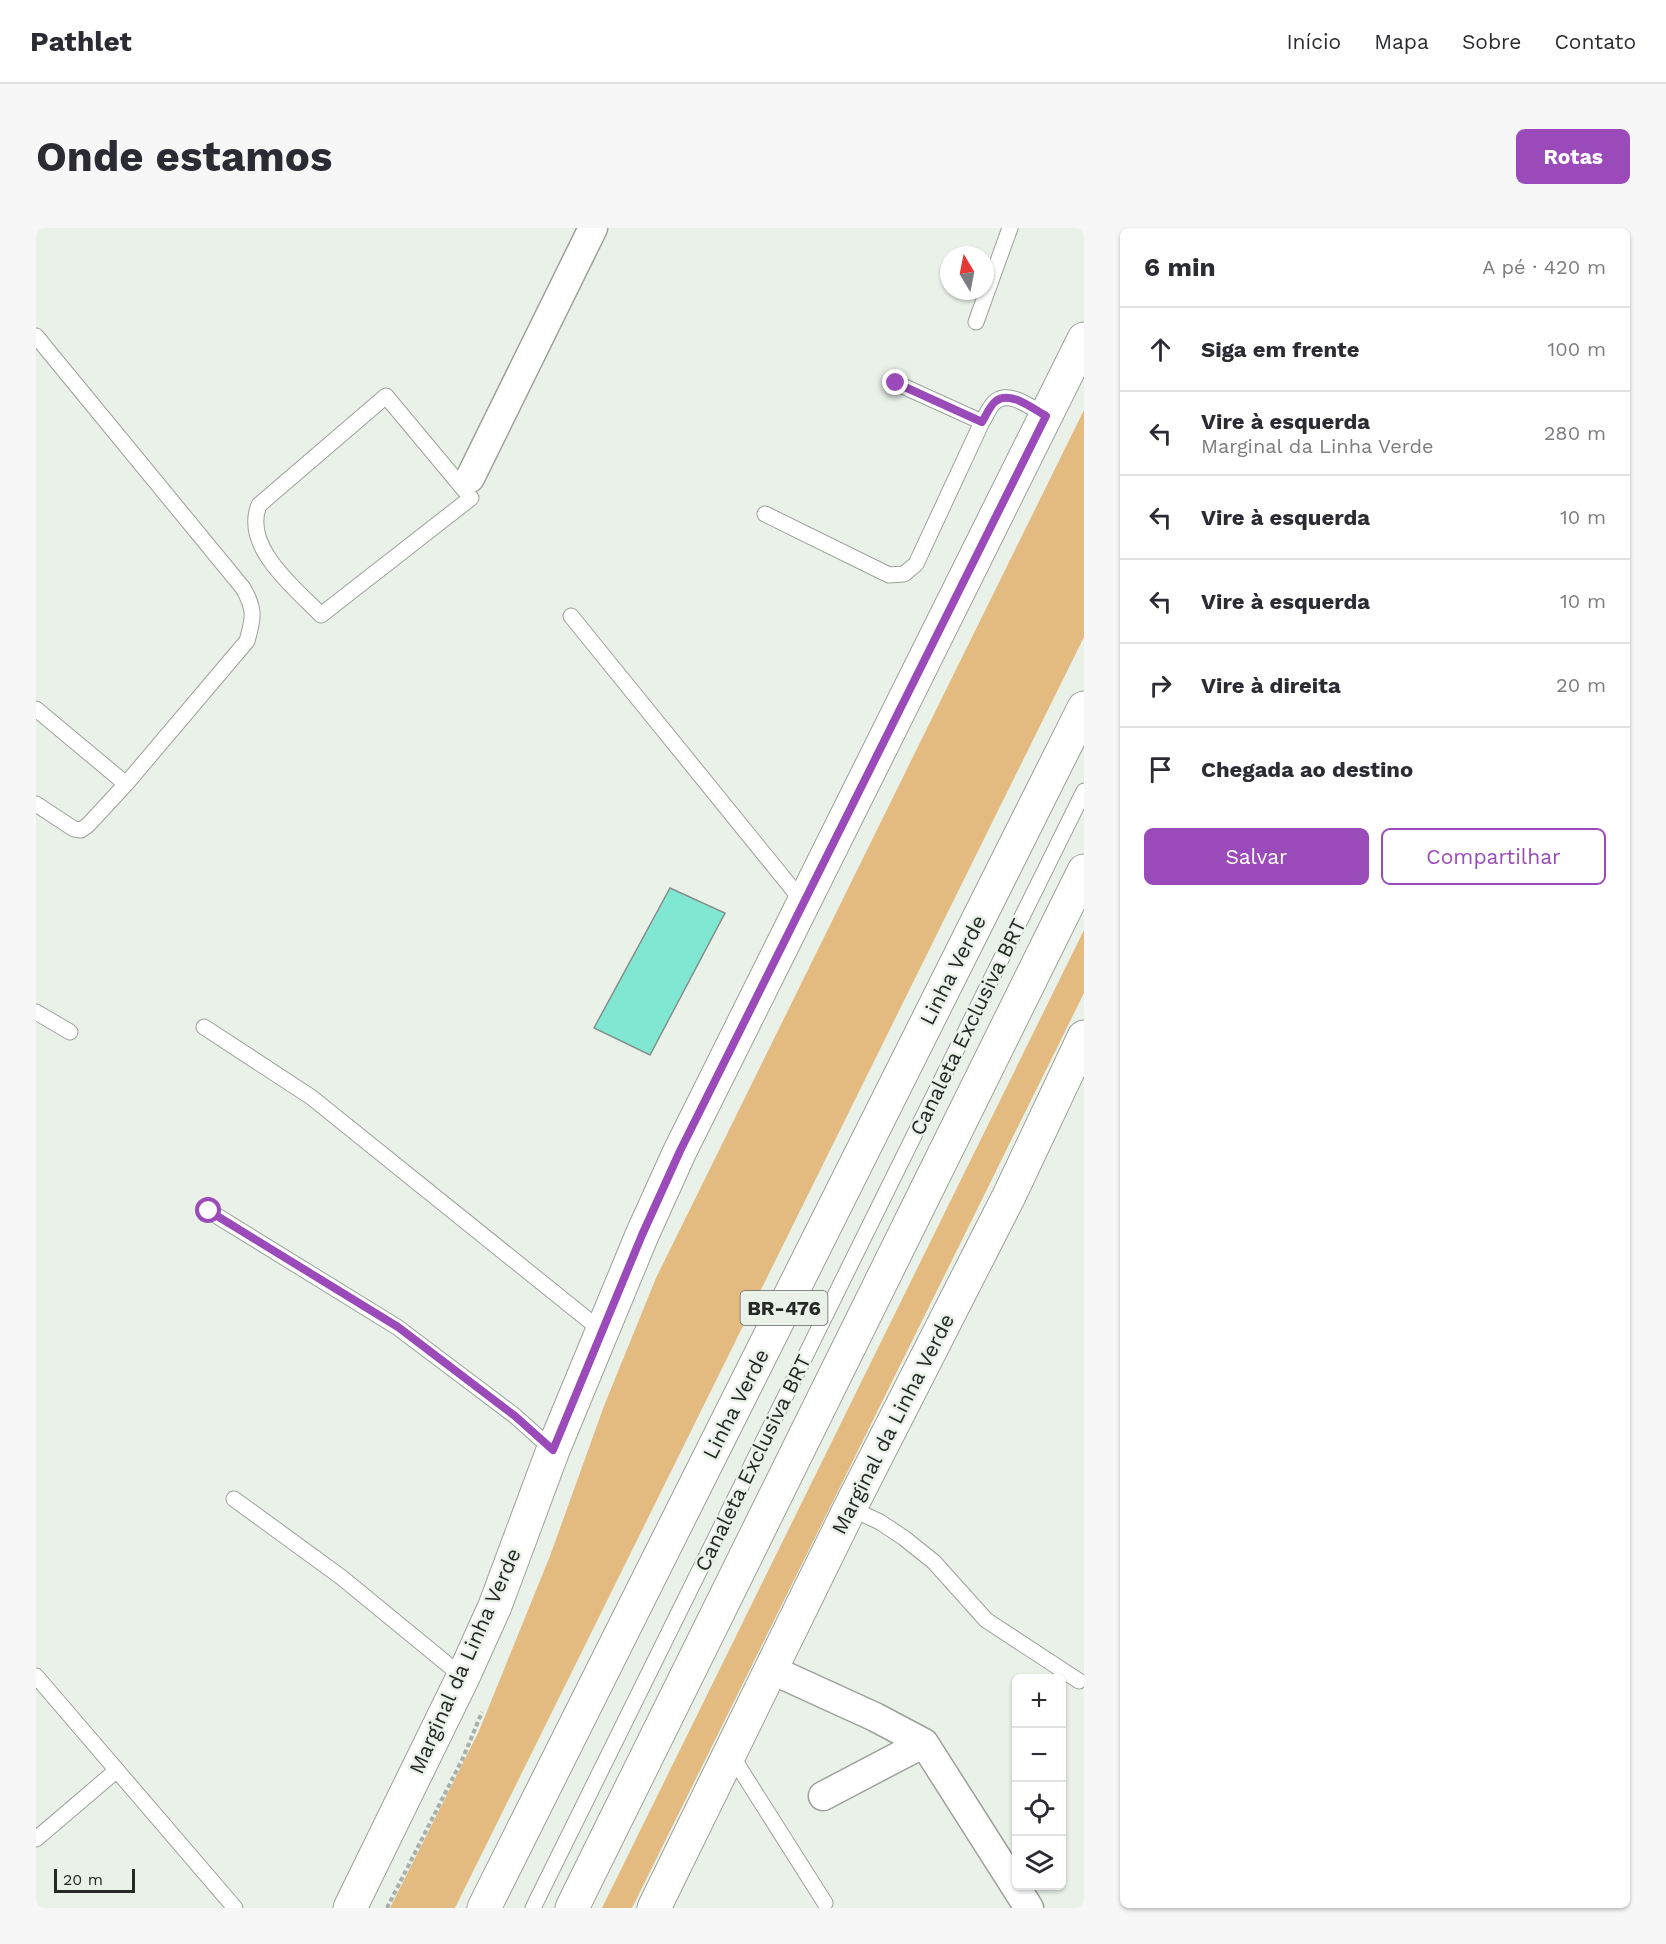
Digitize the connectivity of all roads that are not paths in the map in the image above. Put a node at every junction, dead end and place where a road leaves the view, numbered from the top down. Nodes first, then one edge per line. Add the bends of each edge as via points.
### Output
1 (593, 228) edge
2 (1011, 228) edge
3 (976, 322) dead end
4 (36, 336) edge
5 (1084, 339) edge
6 (896, 383) dead end
7 (1046, 416) junction
8 (982, 422) junction
9 (467, 483) junction
10 (765, 514) dead end
11 (571, 616) dead end
12 (1084, 708) edge
13 (36, 709) edge
14 (126, 784) junction
15 (1084, 791) edge
16 (36, 804) edge
17 (1084, 872) edge
18 (803, 902) junction
19 (36, 1012) edge
20 (204, 1027) dead end
21 (70, 1032) dead end
22 (1084, 1037) edge
23 (209, 1211) dead end
24 (602, 1331) junction
25 (553, 1450) junction
26 (234, 1499) dead end
27 (850, 1508) junction
28 (772, 1670) junction
29 (36, 1676) edge
30 (463, 1677) junction
31 (1079, 1680) dead end
32 (924, 1743) junction
33 (730, 1753) junction
34 (117, 1770) junction
35 (823, 1796) dead end
36 (36, 1839) edge
37 (825, 1904) dead end
38 (236, 1908) edge
39 (350, 1908) edge
40 (484, 1908) edge
41 (533, 1908) edge
42 (572, 1908) edge
43 (654, 1908) edge
44 (1029, 1908) edge

1 - 9 street
2 - 3 lane
4 - 14 lane via 243,588 252,604 253,621 247,641
5 - 7 main road, Marginal da Linha Verde
6 - 8 lane
7 - 8 lane via 1013,398 1002,398 994,402
7 - 18 main road, Marginal da Linha Verde
8 - 10 lane via 915,564 904,573 889,575
9 - 9 lane via 386,396 259,505 255,515 259,542 266,556 321,615 471,498
11 - 18 lane
12 - 40 main road, Linha Verde / BR-476
13 - 14 lane
14 - 16 lane via 81,831
15 - 41 lane, Canaleta Exclusiva BRT
17 - 42 main road, BR-476
18 - 24 main road, Marginal da Linha Verde via 680,1151
19 - 21 lane
20 - 24 lane via 311,1097
22 - 27 main road, Marginal da Linha Verde via 1009,1196
23 - 25 lane via 398,1327 515,1416
24 - 25 main road, Marginal da Linha Verde
25 - 30 main road, Marginal da Linha Verde via 495,1606
26 - 30 lane via 340,1577
27 - 28 main road, Marginal da Linha Verde
27 - 31 lane via 904,1538 934,1562 986,1620
28 - 32 street
28 - 33 main road, Marginal da Linha Verde
29 - 34 lane
30 - 39 main road, Marginal da Linha Verde
32 - 35 street
32 - 44 street
33 - 37 lane
33 - 43 main road, Marginal da Linha Verde
34 - 36 lane
34 - 38 lane

